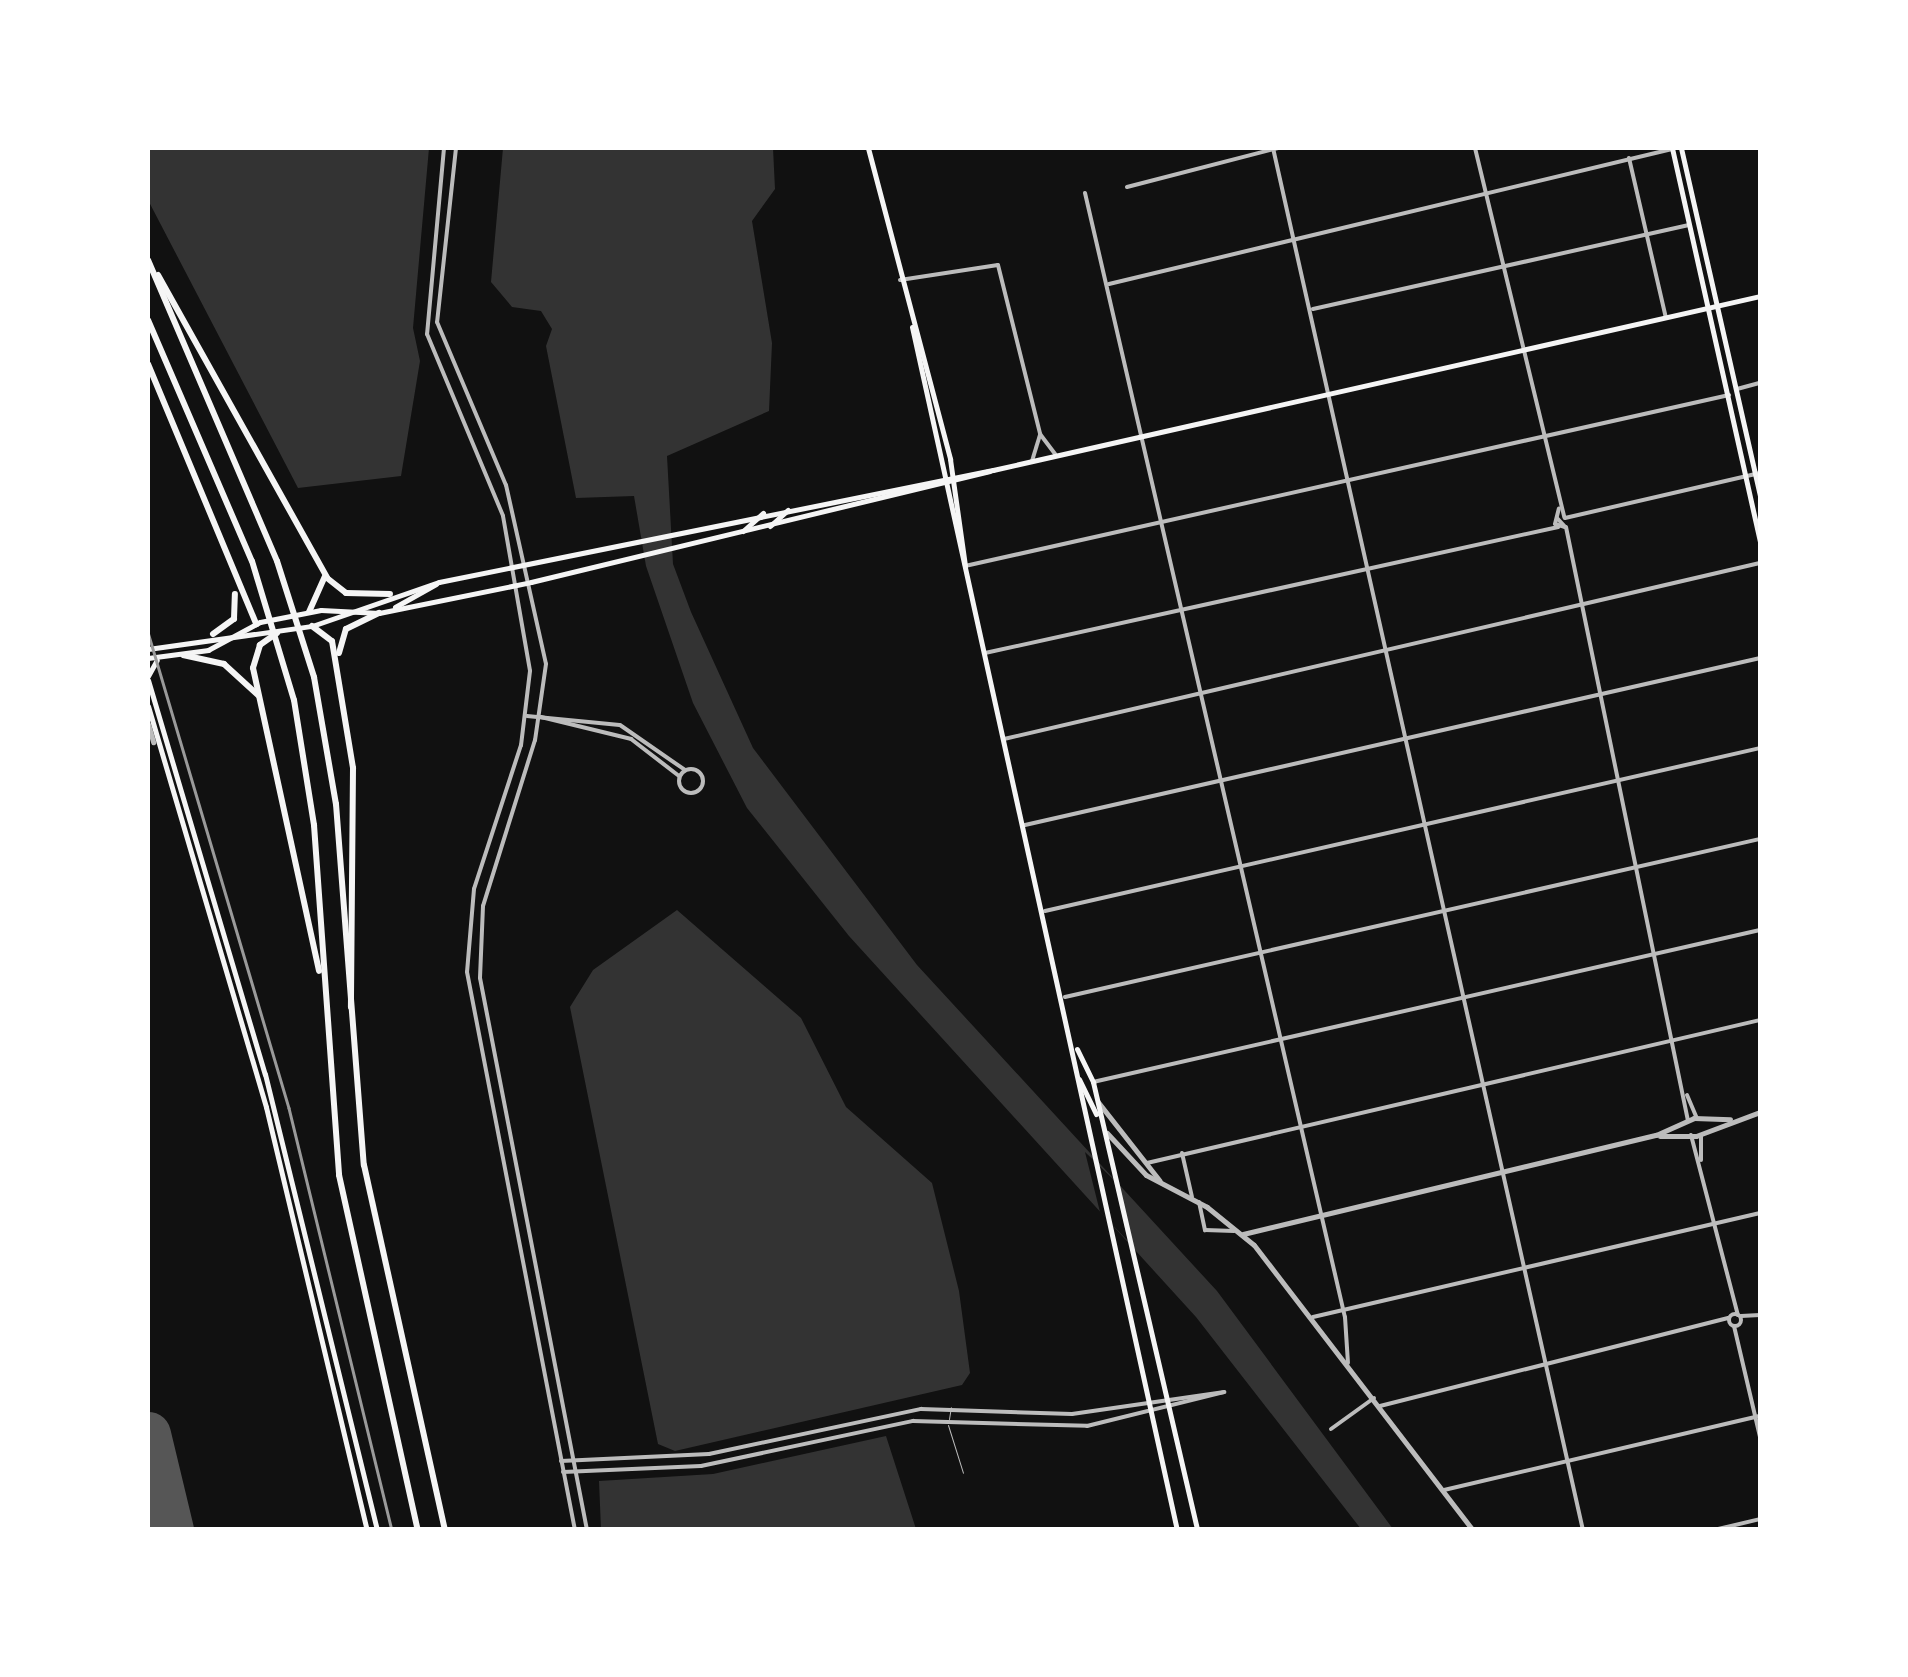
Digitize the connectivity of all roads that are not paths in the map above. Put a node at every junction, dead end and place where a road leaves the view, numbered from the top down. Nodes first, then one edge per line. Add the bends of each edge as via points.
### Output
1 (444, 148) edge
2 (456, 148) edge
3 (868, 148) edge
4 (1275, 148) edge
5 (1475, 148) edge
6 (1672, 148) edge
7 (1681, 148) edge
8 (1629, 158) junction
9 (1685, 163) junction
10 (1127, 187) dead end
11 (1485, 190) junction
12 (1085, 193) dead end
13 (1690, 225) junction
14 (1648, 234) junction
15 (1295, 237) junction
16 (148, 258) edge
17 (1504, 266) junction
18 (426, 272) junction
19 (438, 274) junction
20 (900, 280) junction
21 (1108, 285) junction
22 (1760, 296) edge
23 (1719, 306) junction
24 (1710, 308) junction
25 (1312, 309) junction
26 (1666, 318) junction
27 (148, 320) edge
28 (912, 327) junction
29 (1523, 349) junction
30 (148, 364) edge
31 (1760, 384) edge
32 (1738, 389) junction
33 (1332, 392) junction
34 (1729, 395) junction
35 (1040, 434) junction
36 (1144, 436) junction
37 (1543, 436) junction
38 (1056, 455) junction
39 (1032, 461) junction
40 (993, 470) junction
41 (953, 472) junction
42 (941, 474) junction
43 (1758, 474) edge
44 (1747, 479) junction
45 (1352, 480) junction
46 (955, 485) junction
47 (942, 488) junction
48 (1760, 496) edge
49 (794, 506) junction
50 (763, 513) junction
51 (1560, 518) junction
52 (1576, 520) junction
53 (1161, 523) junction
54 (1546, 526) junction
55 (770, 527) junction
56 (1562, 527) junction
57 (736, 535) junction
58 (1760, 543) edge
59 (1760, 563) edge
60 (526, 565) junction
61 (965, 566) junction
62 (1371, 566) junction
63 (515, 567) junction
64 (1754, 570) junction
65 (1760, 572) edge
66 (325, 574) junction
67 (438, 582) junction
68 (530, 582) junction
69 (518, 584) junction
70 (236, 587) junction
71 (390, 594) junction
72 (1181, 609) junction
73 (1580, 609) junction
74 (393, 610) junction
75 (309, 612) junction
76 (342, 612) junction
77 (380, 613) junction
78 (256, 624) junction
79 (312, 626) junction
80 (278, 632) junction
81 (213, 634) junction
82 (235, 635) junction
83 (148, 650) edge
84 (1390, 652) junction
85 (985, 653) junction
86 (183, 655) junction
87 (148, 658) edge
88 (160, 658) junction
89 (1760, 658) edge
90 (339, 664) junction
91 (148, 678) edge
92 (1599, 694) junction
93 (1200, 695) junction
94 (264, 703) junction
95 (148, 706) edge
96 (527, 716) junction
97 (541, 717) junction
98 (148, 724) edge
99 (1410, 738) junction
100 (1004, 739) junction
101 (153, 742) junction
102 (1760, 748) edge
103 (685, 770) junction
104 (679, 776) junction
105 (1220, 781) junction
106 (1618, 781) junction
107 (1428, 824) junction
108 (1025, 826) junction
109 (1760, 839) edge
110 (1240, 867) junction
111 (1637, 867) junction
112 (477, 874) junction
113 (489, 877) junction
114 (1448, 910) junction
115 (1045, 911) junction
116 (1760, 930) edge
117 (1260, 954) junction
118 (1656, 954) junction
119 (320, 972) junction
120 (1065, 996) junction
121 (1467, 996) junction
122 (1760, 1020) edge
123 (349, 1028) junction
124 (1279, 1040) junction
125 (1675, 1040) junction
126 (1077, 1049) junction
127 (1078, 1077) junction
128 (1093, 1082) junction
129 (1486, 1083) junction
130 (1687, 1095) junction
131 (1096, 1098) junction
132 (1760, 1112) edge
133 (493, 1118) junction
134 (1698, 1119) junction
135 (1730, 1119) junction
136 (506, 1121) junction
137 (1099, 1121) junction
138 (1687, 1122) junction
139 (1299, 1126) junction
140 (1702, 1132) junction
141 (1656, 1135) junction
142 (1690, 1135) junction
143 (1182, 1152) junction
144 (1701, 1160) junction
145 (1144, 1164) junction
146 (1506, 1170) junction
147 (1160, 1181) junction
148 (1196, 1200) junction
149 (1319, 1212) junction
150 (1760, 1213) edge
151 (1714, 1224) junction
152 (1241, 1232) junction
153 (1527, 1267) junction
154 (1732, 1307) junction
155 (1342, 1310) junction
156 (1760, 1314) edge
157 (1739, 1315) junction
158 (1313, 1317) junction
159 (1730, 1317) junction
160 (1749, 1317) junction
161 (1722, 1324) junction
162 (1737, 1325) junction
163 (1348, 1363) junction
164 (1548, 1364) junction
165 (1374, 1398) junction
166 (1148, 1403) junction
167 (1166, 1404) junction
168 (1380, 1406) junction
169 (951, 1407) junction
170 (1150, 1414) junction
171 (1758, 1417) edge
172 (949, 1419) junction
173 (1331, 1429) dead end
174 (1760, 1437) edge
175 (574, 1460) junction
176 (1569, 1460) junction
177 (562, 1462) junction
178 (576, 1470) junction
179 (563, 1472) junction
180 (963, 1473) dead end
181 (1444, 1490) junction
182 (1760, 1518) edge
183 (367, 1530) edge
184 (377, 1530) edge
185 (418, 1530) edge
186 (445, 1530) edge
187 (575, 1530) edge
188 (588, 1530) edge
189 (1178, 1530) edge
190 (1196, 1530) edge
191 (1473, 1530) edge
192 (1583, 1530) edge
193 (1714, 1530) edge

1 - 18 street
2 - 19 street
3 - 20 main road
4 - 10 street
4 - 15 street
5 - 11 street
6 - 8 street
6 - 9 main road
6 - 13 main road
7 - 9 main road
8 - 11 street
8 - 14 street
9 - 23 main road
11 - 15 street
11 - 17 street
12 - 21 street
13 - 14 street
13 - 24 main road
14 - 17 street
14 - 26 street
15 - 21 street
15 - 25 street
16 - 66 highway
16 - 123 highway via 306,648 336,804
17 - 25 street
17 - 29 street
18 - 19 street
18 - 63 street via 432,354 485,464
19 - 60 street via 442,344 502,472
20 - 28 main road
20 - 35 street via 996,262
21 - 36 street
22 - 23 main road
23 - 24 main road
23 - 32 main road
24 - 26 main road
24 - 34 main road
25 - 33 street
26 - 29 main road
27 - 119 highway via 268,604 282,653 311,792
28 - 41 main road
28 - 42 main road
29 - 33 main road
29 - 37 street
30 - 70 highway
31 - 32 street
32 - 43 main road
33 - 36 main road
33 - 45 street
34 - 37 street
34 - 44 main road
35 - 38 street
35 - 39 street
36 - 38 main road
36 - 53 street
37 - 45 street
37 - 51 street
38 - 39 main road
39 - 40 main road
40 - 41 main road
40 - 46 main road
41 - 42 main road
41 - 46 main road
42 - 47 main road
42 - 49 main road
43 - 44 street
43 - 48 main road
44 - 52 street
44 - 58 main road
45 - 53 street
45 - 62 street
46 - 47 main road
46 - 61 main road
47 - 55 main road
47 - 61 main road
49 - 50 main road
49 - 55 main road
50 - 57 main road
50 - 60 main road
51 - 52 street
51 - 54 street
51 - 56 street
51 - 56 street
52 - 56 street
53 - 61 street
53 - 72 street
54 - 56 street
54 - 62 street
55 - 57 main road
56 - 73 street
57 - 68 main road
59 - 64 street
60 - 63 main road
60 - 68 street
61 - 85 main road
62 - 72 street
62 - 84 street
63 - 67 main road
63 - 69 street
64 - 65 street
64 - 73 street
66 - 71 highway via 346,593
66 - 75 highway
67 - 71 main road
67 - 74 main road
68 - 69 main road
68 - 97 street via 546,664
69 - 74 main road
69 - 96 street
70 - 78 highway
70 - 81 highway via 234,619
71 - 76 main road
72 - 85 street
72 - 93 street
73 - 84 street
73 - 92 street
74 - 77 main road
75 - 76 main road
75 - 78 main road
76 - 77 main road
76 - 79 main road
77 - 90 highway via 346,629
78 - 82 main road
79 - 80 main road
79 - 90 highway via 329,634
80 - 82 main road
80 - 94 highway via 253,658
81 - 82 main road
81 - 83 main road
82 - 86 main road
84 - 93 street
84 - 99 street
85 - 100 main road
86 - 88 main road
86 - 94 highway via 231,668
87 - 88 main road
88 - 91 main road
89 - 92 street
90 - 123 highway via 358,846
91 - 184 main road via 266,1074
92 - 99 street
92 - 106 street
93 - 100 street
93 - 105 street
94 - 119 highway
95 - 101 main road
96 - 97 street
96 - 112 street
97 - 103 street via 627,728
97 - 104 street via 631,739
97 - 113 street
98 - 101 street
99 - 105 street
99 - 107 street
100 - 108 main road
101 - 183 main road via 266,1107
102 - 106 street
103 - 104 street
103 - 104 street via 700,773 700,788 685,792
105 - 108 street
105 - 110 street
106 - 107 street
106 - 111 street
107 - 110 street
107 - 114 street
108 - 115 main road
109 - 111 street
110 - 115 street
110 - 117 street
111 - 114 street
111 - 118 street
112 - 113 street
112 - 133 street via 467,972
113 - 136 street via 480,972
114 - 117 street
114 - 121 street
115 - 120 main road
116 - 118 street
117 - 120 street
117 - 124 street
118 - 121 street
118 - 125 street
119 - 185 highway via 344,1206
120 - 126 main road
121 - 124 street
121 - 129 street
122 - 125 street
123 - 186 highway via 378,1246
124 - 128 street
124 - 139 street
125 - 129 street
125 - 130 street
126 - 127 main road
126 - 128 main road
127 - 137 main road
127 - 166 main road
128 - 131 main road
129 - 139 street
129 - 146 street
130 - 134 street
130 - 138 street
131 - 137 main road
131 - 145 street
132 - 135 street
133 - 136 street
133 - 177 street
134 - 135 street
134 - 138 street
134 - 140 street
135 - 140 street
136 - 175 street
137 - 147 street via 1132,1163
137 - 167 main road
138 - 141 street
138 - 142 street
139 - 143 street
139 - 149 street
140 - 142 street
140 - 144 street
141 - 142 street
141 - 146 street
142 - 144 street
143 - 145 street
143 - 148 street
144 - 151 street
145 - 147 street
146 - 149 street
146 - 153 street
147 - 148 street
148 - 152 street
148 - 152 street via 1206,1230
149 - 152 street
149 - 155 street
150 - 151 street
151 - 153 street
151 - 154 street
152 - 158 street
153 - 155 street
153 - 164 street
154 - 157 street
154 - 159 street
155 - 158 street
155 - 163 street
156 - 160 street
157 - 159 street
157 - 160 street
157 - 162 street
158 - 163 street
159 - 161 street
159 - 162 street
160 - 162 street
161 - 162 street
161 - 164 street
162 - 171 street
163 - 165 street
164 - 168 street
164 - 176 street
165 - 168 street
165 - 173 street
166 - 167 street
166 - 169 street via 1060,1414
166 - 170 main road
167 - 167 street via 1224,1392
167 - 170 street
167 - 190 main road
168 - 181 street
169 - 172 lane
169 - 175 street via 700,1455
170 - 172 street via 1078,1427
170 - 189 main road
171 - 174 street
171 - 176 street
172 - 178 street via 701,1466
172 - 180 lane
175 - 177 street
175 - 178 street
176 - 181 street
176 - 192 street
177 - 179 street
178 - 179 street
178 - 188 street
179 - 187 street
181 - 191 street
182 - 193 street

